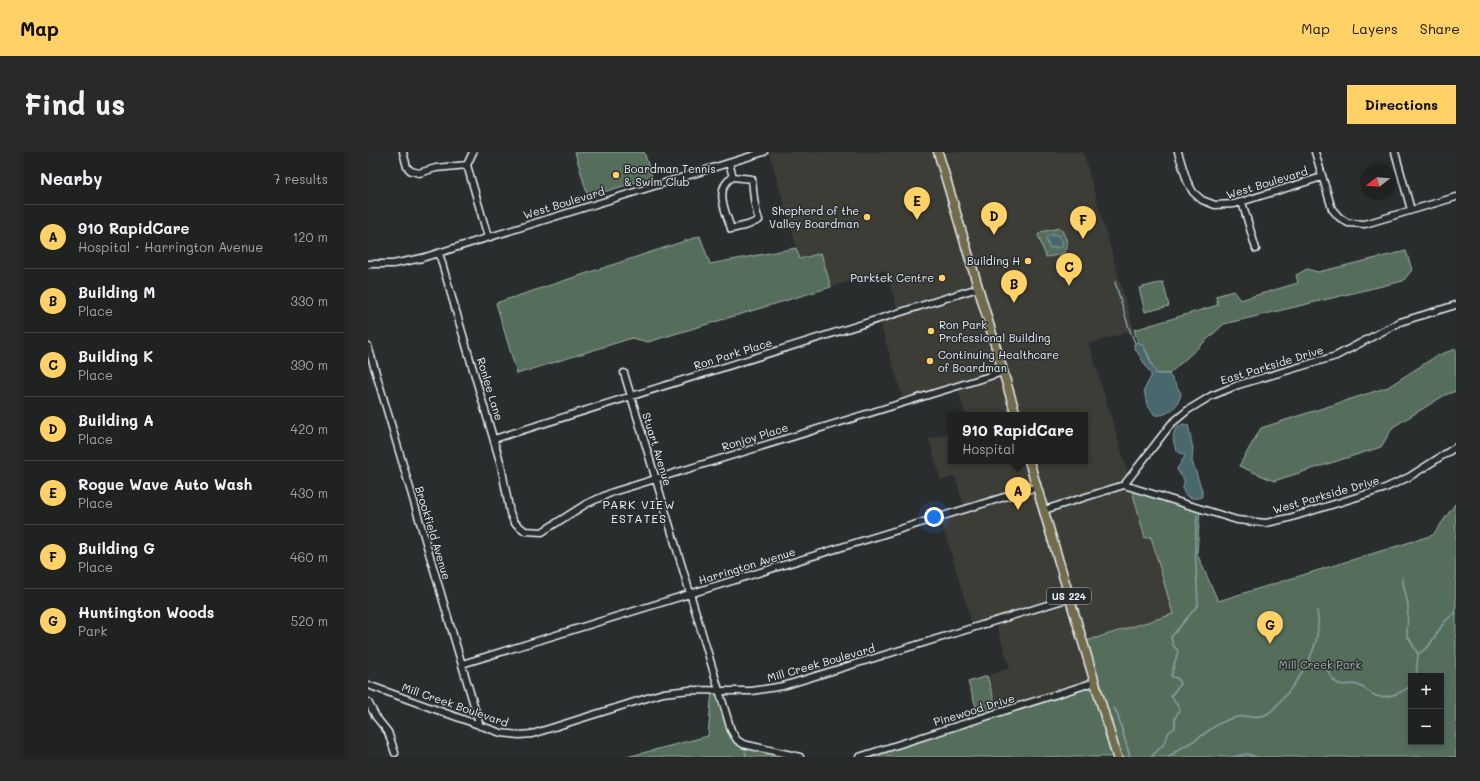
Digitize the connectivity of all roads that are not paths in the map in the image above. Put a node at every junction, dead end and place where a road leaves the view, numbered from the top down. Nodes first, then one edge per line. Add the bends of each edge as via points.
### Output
1 (403, 152) edge
2 (473, 152) edge
3 (764, 152) edge
4 (938, 152) edge
5 (1178, 152) edge
6 (1315, 152) edge
7 (1395, 152) edge
8 (729, 163) junction
9 (467, 165) junction
10 (733, 177) junction
11 (1322, 177) junction
12 (1456, 197) edge
13 (1242, 202) junction
14 (1411, 210) junction
15 (488, 237) junction
16 (1256, 249) dead end
17 (439, 253) junction
18 (368, 264) edge
19 (978, 288) junction
20 (1456, 305) edge
21 (368, 346) edge
22 (1003, 372) junction
23 (624, 373) dead end
24 (631, 396) junction
25 (1015, 412) edge
26 (494, 439) junction
27 (1456, 448) edge
28 (1030, 464) edge
29 (656, 478) junction
30 (1124, 485) junction
31 (1037, 487) junction
32 (1044, 510) junction
33 (521, 529) joint
34 (690, 594) junction
35 (1070, 598) junction
36 (462, 664) junction
37 (1095, 682) junction
38 (368, 685) edge
39 (719, 691) junction
40 (368, 702) edge
41 (480, 726) junction
42 (396, 753) dead end
43 (800, 757) edge
44 (859, 757) edge
45 (1117, 757) edge

1 - 9 street via 407,167 418,173 436,168
2 - 9 street
3 - 8 street, West Boulevard
4 - 19 main road
5 - 13 street, West Boulevard via 1187,181 1197,197 1217,206
6 - 11 street
7 - 14 street
8 - 10 street
8 - 15 street, West Boulevard
9 - 15 street
10 - 10 street via 752,179 753,201 759,220 732,229 722,189
11 - 13 street, West Boulevard
11 - 14 street via 1332,209 1348,223 1365,224
12 - 14 street
13 - 16 street
15 - 17 street, West Boulevard
17 - 18 street, West Boulevard via 401,263
17 - 26 street, Ronlee Lane
19 - 22 main road
19 - 24 street, Ron Park Place
20 - 30 street, East Parkside Drive via 1400,322 1336,356 1238,384 1211,396 1171,424
21 - 36 street, Brookfield Avenue
22 - 25 main road
22 - 29 street, Ronjoy Place
23 - 24 street, Stuart Avenue
24 - 26 street, Ron Park Place
24 - 29 street, Stuart Avenue
26 - 33 street, Ronlee Lane via 504,476 510,516
27 - 30 street, West Parkside Drive via 1384,489 1289,518 1266,522 1237,520
28 - 31 main road, US 224
29 - 33 street, Ronjoy Place via 595,499 546,531 535,533
29 - 34 street, Stuart Avenue
30 - 32 street
31 - 32 main road, US 224
31 - 34 street, Harrington Avenue
32 - 35 main road, US 224
34 - 36 street, Harrington Avenue
34 - 39 street, Stuart Avenue
35 - 37 main road, US 224
35 - 39 street, Mill Creek Boulevard via 783,686 752,691
36 - 41 street, Brookfield Avenue
37 - 44 street, Pinewood Drive
37 - 45 main road, US 224
38 - 41 street, Mill Creek Boulevard
39 - 41 street, Mill Creek Boulevard via 690,690 663,693 526,735 506,734
39 - 43 street via 731,730 737,740 746,745
40 - 42 street via 388,732

